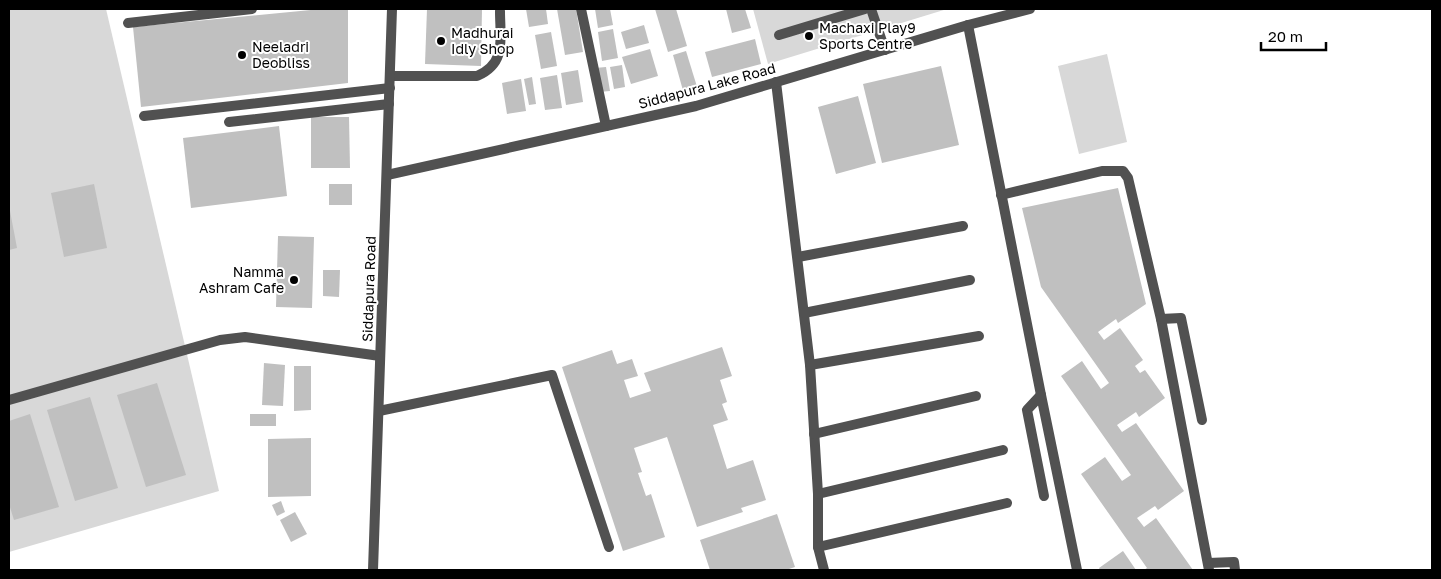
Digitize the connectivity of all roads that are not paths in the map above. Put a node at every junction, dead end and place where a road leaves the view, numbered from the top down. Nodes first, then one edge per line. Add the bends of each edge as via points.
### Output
1 (252, 9) edge
2 (392, 9) edge
3 (581, 9) edge
4 (865, 9) edge
5 (871, 9) edge
6 (1030, 9) edge
7 (500, 11) dead end
8 (128, 22) dead end
9 (968, 25) junction
10 (779, 36) dead end
11 (885, 50) junction
12 (390, 76) junction
13 (776, 82) junction
14 (390, 88) junction
15 (389, 104) junction
16 (144, 116) dead end
17 (229, 122) dead end
18 (606, 126) junction
19 (386, 175) junction
20 (1001, 195) junction
21 (963, 226) dead end
22 (798, 257) junction
23 (970, 280) dead end
24 (804, 313) junction
25 (1161, 319) junction
26 (979, 336) dead end
27 (380, 356) junction
28 (810, 364) junction
29 (1041, 395) junction
30 (976, 396) dead end
31 (9, 400) edge
32 (379, 410) junction
33 (1202, 420) dead end
34 (814, 434) junction
35 (1003, 450) dead end
36 (818, 494) junction
37 (1044, 496) dead end
38 (1007, 503) dead end
39 (610, 547) dead end
40 (818, 547) junction
41 (1208, 567) edge
42 (373, 570) edge
43 (824, 570) edge
44 (1077, 570) edge
45 (1235, 570) edge

1 - 8 street
2 - 12 street, Siddapura Road
3 - 18 street
4 - 10 street
5 - 11 street
6 - 9 street, Siddapura Lake Road
7 - 12 street via 500,52 485,73 477,76
9 - 11 street, Siddapura Lake Road
9 - 20 street
11 - 13 street, Siddapura Lake Road
12 - 14 street, Siddapura Road
13 - 18 street, Siddapura Lake Road via 696,106
13 - 22 street
14 - 15 street, Siddapura Road
14 - 16 street
15 - 17 street
15 - 19 street, Siddapura Road
18 - 19 street, Siddapura Lake Road
19 - 27 street, Siddapura Road
20 - 25 street via 1102,171 1123,171 1128,178
20 - 29 street
21 - 22 street
22 - 24 street
23 - 24 street
24 - 28 street
25 - 33 street via 1181,318
25 - 41 street
26 - 28 street
27 - 31 street via 245,337 220,340
27 - 32 street, Siddapura Road
28 - 34 street
29 - 37 street via 1028,410
29 - 44 street
30 - 34 street
32 - 39 street via 552,375
32 - 42 street, Siddapura Road
34 - 36 street
35 - 36 street
36 - 40 street
38 - 40 street
40 - 43 street
41 - 45 street via 1234,562

